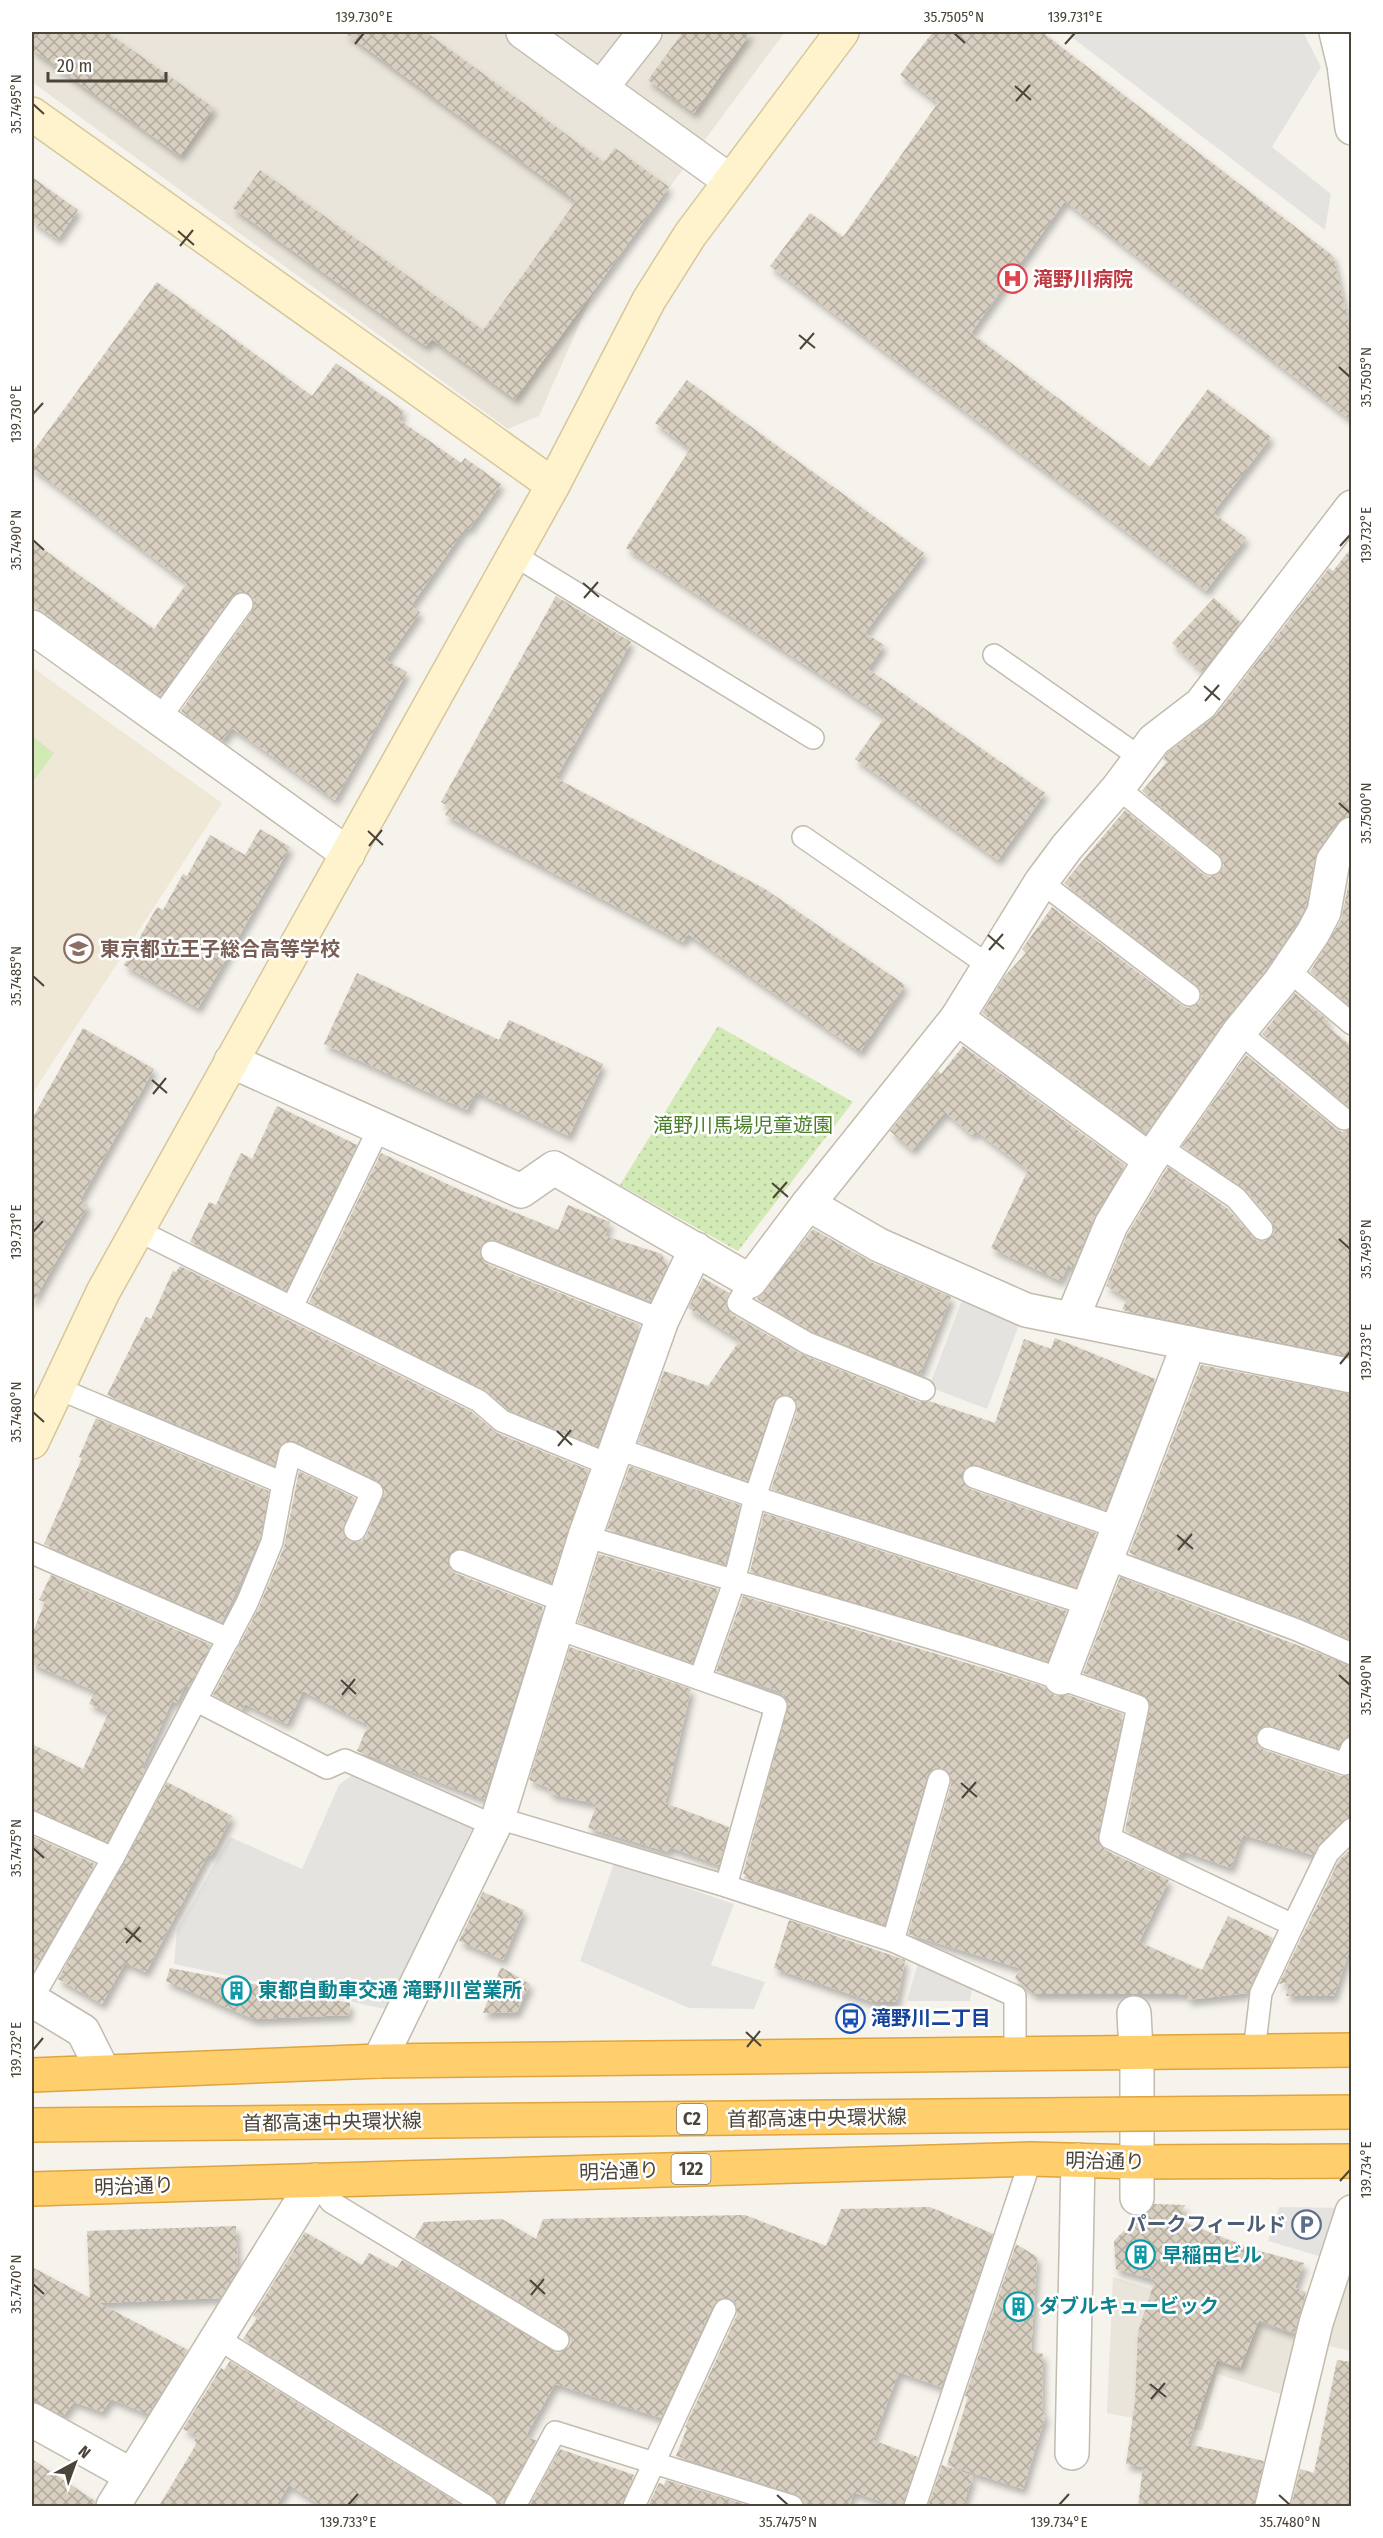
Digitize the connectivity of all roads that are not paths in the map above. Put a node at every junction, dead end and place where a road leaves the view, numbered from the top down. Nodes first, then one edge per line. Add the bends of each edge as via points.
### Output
1 (523, 32) edge
2 (645, 32) edge
3 (842, 32) edge
4 (1336, 32) edge
5 (601, 88) junction
6 (32, 114) edge
7 (1352, 128) edge
8 (730, 181) junction
9 (553, 485) junction
10 (1352, 507) edge
11 (514, 555) junction
12 (242, 604) dead end
13 (32, 627) edge
14 (994, 655) dead end
15 (160, 718) junction
16 (813, 738) dead end
17 (1140, 758) junction
18 (1118, 788) junction
19 (803, 837) dead end
20 (1350, 841) edge
21 (348, 854) junction
22 (1211, 864) dead end
23 (1041, 882) junction
24 (988, 965) junction
25 (1288, 970) junction
26 (1189, 995) dead end
27 (957, 1018) junction
28 (1352, 1024) edge
29 (1239, 1032) junction
30 (231, 1061) junction
31 (1344, 1119) dead end
32 (379, 1128) junction
33 (1155, 1153) junction
34 (808, 1204) junction
35 (137, 1230) junction
36 (1262, 1230) dead end
37 (696, 1249) junction
38 (492, 1252) dead end
39 (750, 1281) junction
40 (292, 1307) junction
41 (1072, 1319) junction
42 (662, 1320) junction
43 (1189, 1343) junction
44 (1351, 1375) edge
45 (57, 1388) junction
46 (924, 1390) dead end
47 (785, 1407) dead end
48 (32, 1442) edge
49 (613, 1457) junction
50 (974, 1477) dead end
51 (283, 1483) junction
52 (755, 1497) junction
53 (1119, 1528) junction
54 (355, 1530) dead end
55 (585, 1536) junction
56 (32, 1553) edge
57 (1107, 1559) junction
58 (460, 1561) dead end
59 (734, 1582) junction
60 (1090, 1605) junction
61 (560, 1615) junction
62 (229, 1639) junction
63 (1352, 1654) edge
64 (1061, 1678) junction
65 (700, 1679) junction
66 (197, 1701) junction
67 (1268, 1738) dead end
68 (1352, 1748) edge
69 (939, 1780) dead end
70 (32, 1822) edge
71 (496, 1822) junction
72 (1352, 1829) edge
73 (113, 1858) junction
74 (726, 1886) junction
75 (1293, 1925) junction
76 (892, 1941) junction
77 (32, 2000) edge
78 (1134, 2013) dead end
79 (1352, 2050) edge
80 (1254, 2052) junction
81 (1136, 2053) junction
82 (1016, 2055) junction
83 (379, 2061) junction
84 (103, 2071) junction
85 (32, 2075) edge
86 (1352, 2112) edge
87 (32, 2125) edge
88 (1031, 2159) junction
89 (1078, 2160) junction
90 (1352, 2161) edge
91 (1137, 2162) junction
92 (315, 2180) junction
93 (32, 2189) edge
94 (1137, 2198) dead end
95 (1352, 2212) edge
96 (725, 2310) dead end
97 (217, 2338) junction
98 (558, 2340) dead end
99 (32, 2420) edge
100 (1072, 2453) dead end
101 (653, 2463) junction
102 (131, 2475) junction
103 (113, 2506) edge
104 (486, 2506) edge
105 (515, 2506) edge
106 (634, 2506) edge
107 (792, 2506) edge
108 (915, 2506) edge
109 (1272, 2506) edge

1 - 5 street
2 - 5 street
3 - 8 street
4 - 7 street
5 - 8 street
6 - 9 street
8 - 9 street via 649,300
9 - 11 street
10 - 17 street via 1201,704 1154,740
11 - 16 lane
11 - 21 street
12 - 15 lane
13 - 15 street
14 - 17 lane
15 - 21 street
17 - 18 street
18 - 22 lane
18 - 23 street
19 - 24 lane
20 - 25 street via 1333,861 1324,912
21 - 30 street
23 - 24 street
23 - 26 lane
24 - 27 street
25 - 28 lane
25 - 29 street
27 - 33 street
27 - 34 street
29 - 31 lane
29 - 33 street
30 - 32 street
30 - 35 street
32 - 37 street via 521,1191 554,1168
32 - 40 lane
33 - 36 lane via 1236,1198
33 - 41 street via 1111,1225
34 - 39 street
34 - 41 street via 879,1245 1026,1310
35 - 40 lane
35 - 45 street
37 - 39 street
37 - 42 street
38 - 42 lane
39 - 46 lane via 738,1303 807,1343
40 - 49 lane via 479,1401 502,1421
41 - 43 street
42 - 49 street
43 - 44 street
43 - 53 street
45 - 48 street
45 - 51 lane
47 - 52 lane
49 - 52 lane
49 - 55 street
50 - 53 lane
51 - 54 lane via 290,1453 372,1491
51 - 62 lane via 272,1542
52 - 59 lane
52 - 60 lane
53 - 57 street
55 - 59 lane
55 - 61 street
56 - 62 lane
57 - 60 street
57 - 63 lane
58 - 61 lane
59 - 64 lane
59 - 65 lane
60 - 64 street
61 - 65 lane
61 - 71 street
62 - 66 lane
64 - 75 lane via 1138,1706 1110,1838
65 - 74 lane via 776,1706
66 - 71 lane via 327,1768 345,1760
66 - 73 lane
67 - 68 lane via 1345,1764
69 - 76 lane
70 - 73 lane
71 - 74 lane
71 - 83 street
72 - 75 lane via 1328,1853
73 - 77 lane
74 - 76 lane
75 - 80 lane via 1261,1994
76 - 82 lane via 1015,1996
77 - 84 street via 83,2031
78 - 81 street
79 - 80 highway
80 - 81 highway
81 - 82 highway
81 - 91 street
82 - 83 highway
83 - 84 highway
84 - 85 highway
86 - 87 highway, 首都高速中央環状線 / C2, bridge
88 - 89 highway, 明治通り / 122
88 - 92 highway, 明治通り / 122
88 - 108 lane
89 - 91 highway, 明治通り / 122
89 - 100 street
90 - 91 highway, 明治通り / 122
91 - 94 street
92 - 93 highway, 明治通り / 122
92 - 97 street
92 - 98 lane via 331,2202
95 - 109 street via 1316,2323
96 - 101 lane
97 - 102 street
97 - 104 lane
99 - 102 street
101 - 105 lane via 555,2432
101 - 106 lane
101 - 107 lane
102 - 103 street

